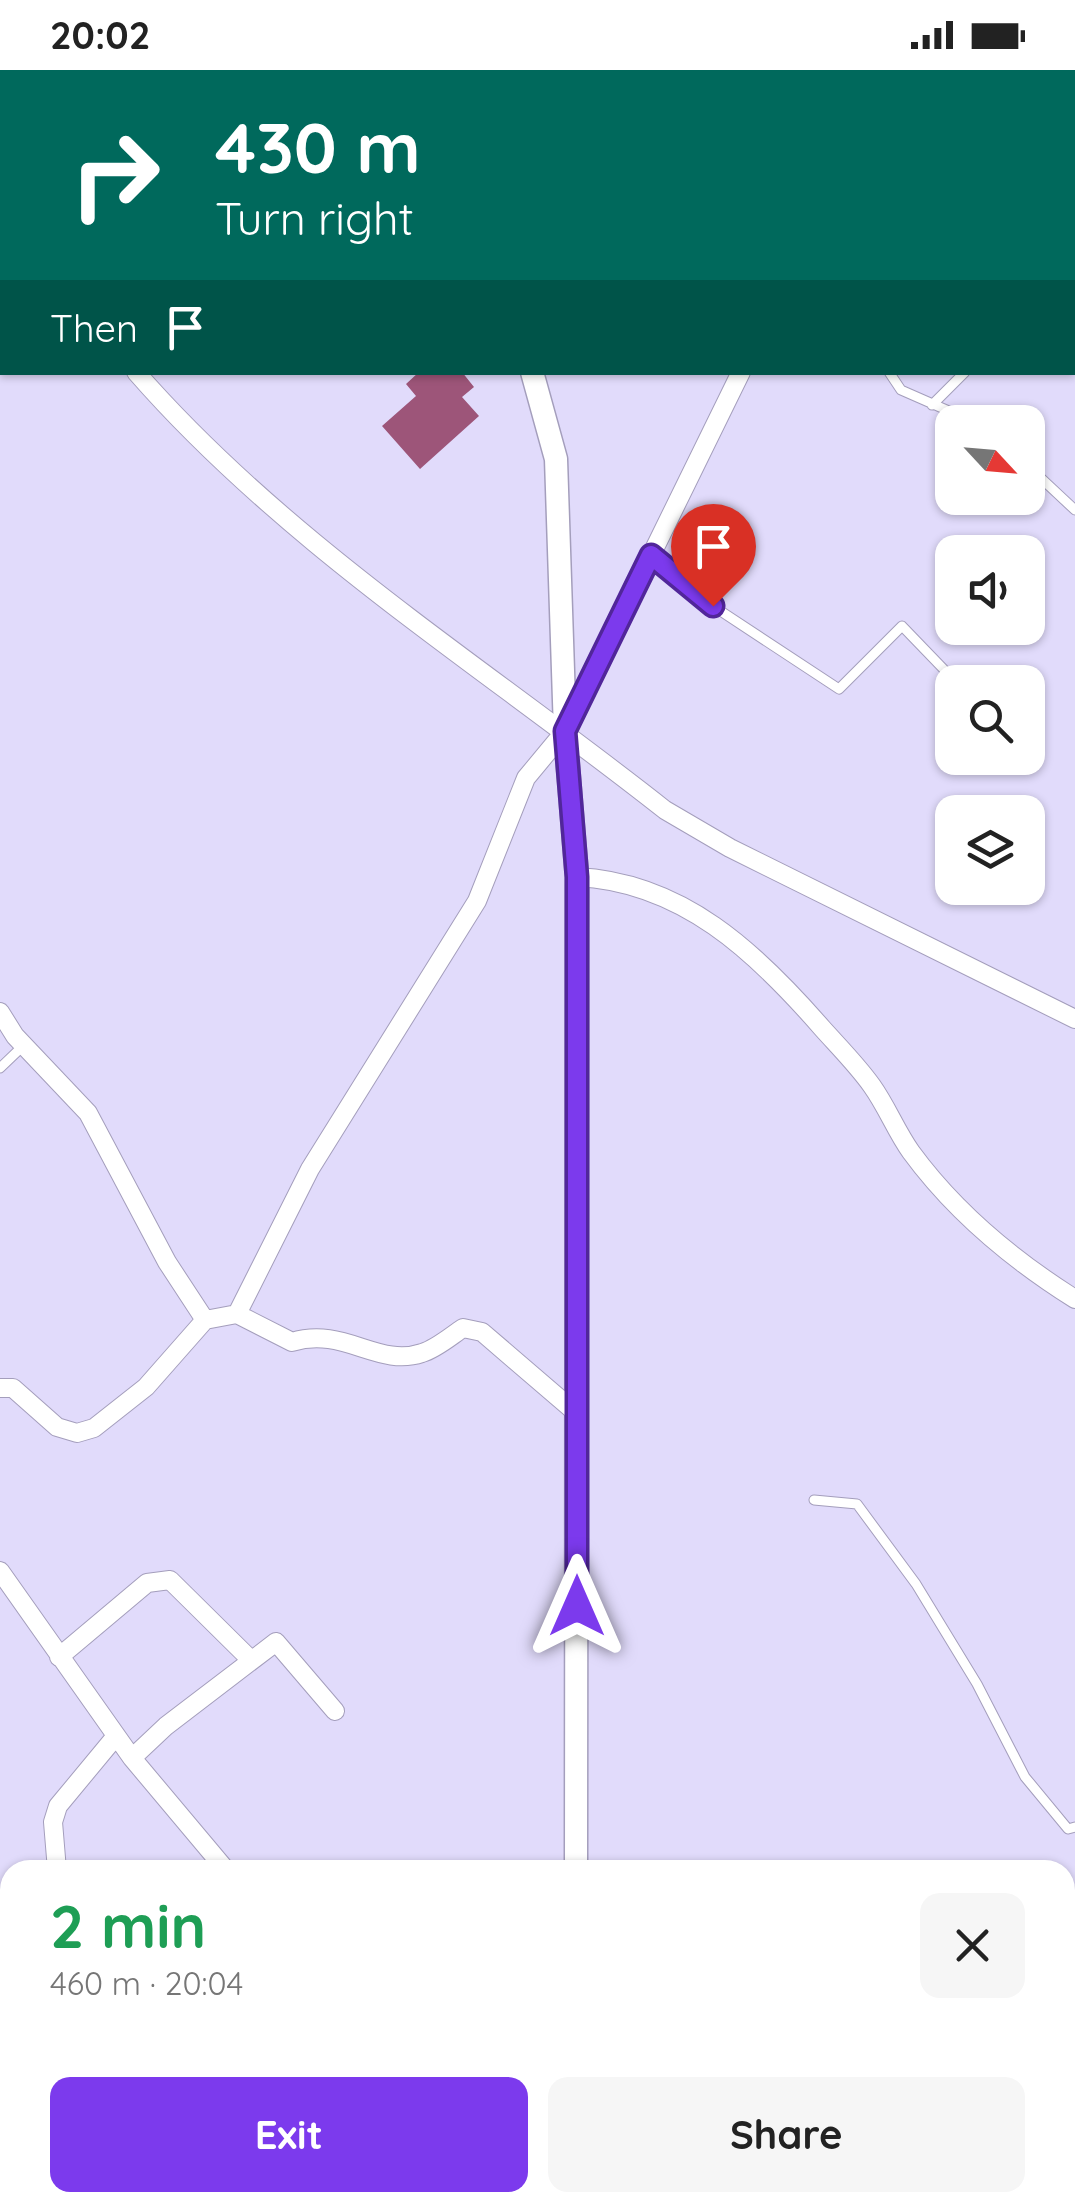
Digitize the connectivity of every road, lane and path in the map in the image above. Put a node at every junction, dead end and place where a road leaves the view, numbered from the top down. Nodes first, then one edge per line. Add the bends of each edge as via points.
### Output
1 (139, 375) edge
2 (533, 375) edge
3 (741, 375) edge
4 (891, 375) edge
5 (962, 375) edge
6 (932, 405) junction
7 (935, 406) edge
8 (1045, 482) edge
9 (1075, 510) edge
10 (651, 555) junction
11 (940, 665) edge
12 (565, 731) junction
13 (577, 877) junction
14 (0, 1012) edge
15 (1075, 1020) edge
16 (23, 1045) junction
17 (0, 1068) edge
18 (1075, 1299) edge
19 (238, 1314) junction
20 (205, 1320) junction
21 (0, 1388) edge
22 (574, 1411) junction
23 (814, 1500) dead end
24 (0, 1570) edge
25 (58, 1657) junction
26 (252, 1660) junction
27 (335, 1711) dead end
28 (116, 1736) junction
29 (132, 1758) junction
30 (1075, 1828) edge
31 (56, 1860) edge
32 (218, 1860) edge
33 (576, 1860) edge

1 - 12 street via 194,439 293,524
2 - 12 street via 556,459
3 - 10 street
4 - 6 lane via 902,390
5 - 6 lane
6 - 7 lane
8 - 9 lane
10 - 11 lane via 713,606 839,689 902,626
10 - 12 street
12 - 13 street
12 - 15 street via 665,810 730,848
12 - 19 street via 526,778 478,901 310,1169
13 - 18 street via 640,886 727,933 782,982 872,1086 911,1152 974,1223
13 - 22 street
14 - 16 street
16 - 17 lane
16 - 20 street via 88,1112
19 - 20 street
19 - 22 street via 292,1342 318,1334 390,1356 422,1354 463,1328 482,1332
20 - 21 street via 146,1387 94,1428 77,1433 57,1427 30,1399
22 - 33 street
23 - 30 lane via 856,1504 978,1684 1024,1776
24 - 25 street
25 - 26 street via 147,1584 170,1580
25 - 28 street
26 - 27 street via 276,1642
26 - 29 street
28 - 29 street
28 - 31 street via 58,1806
29 - 32 street

